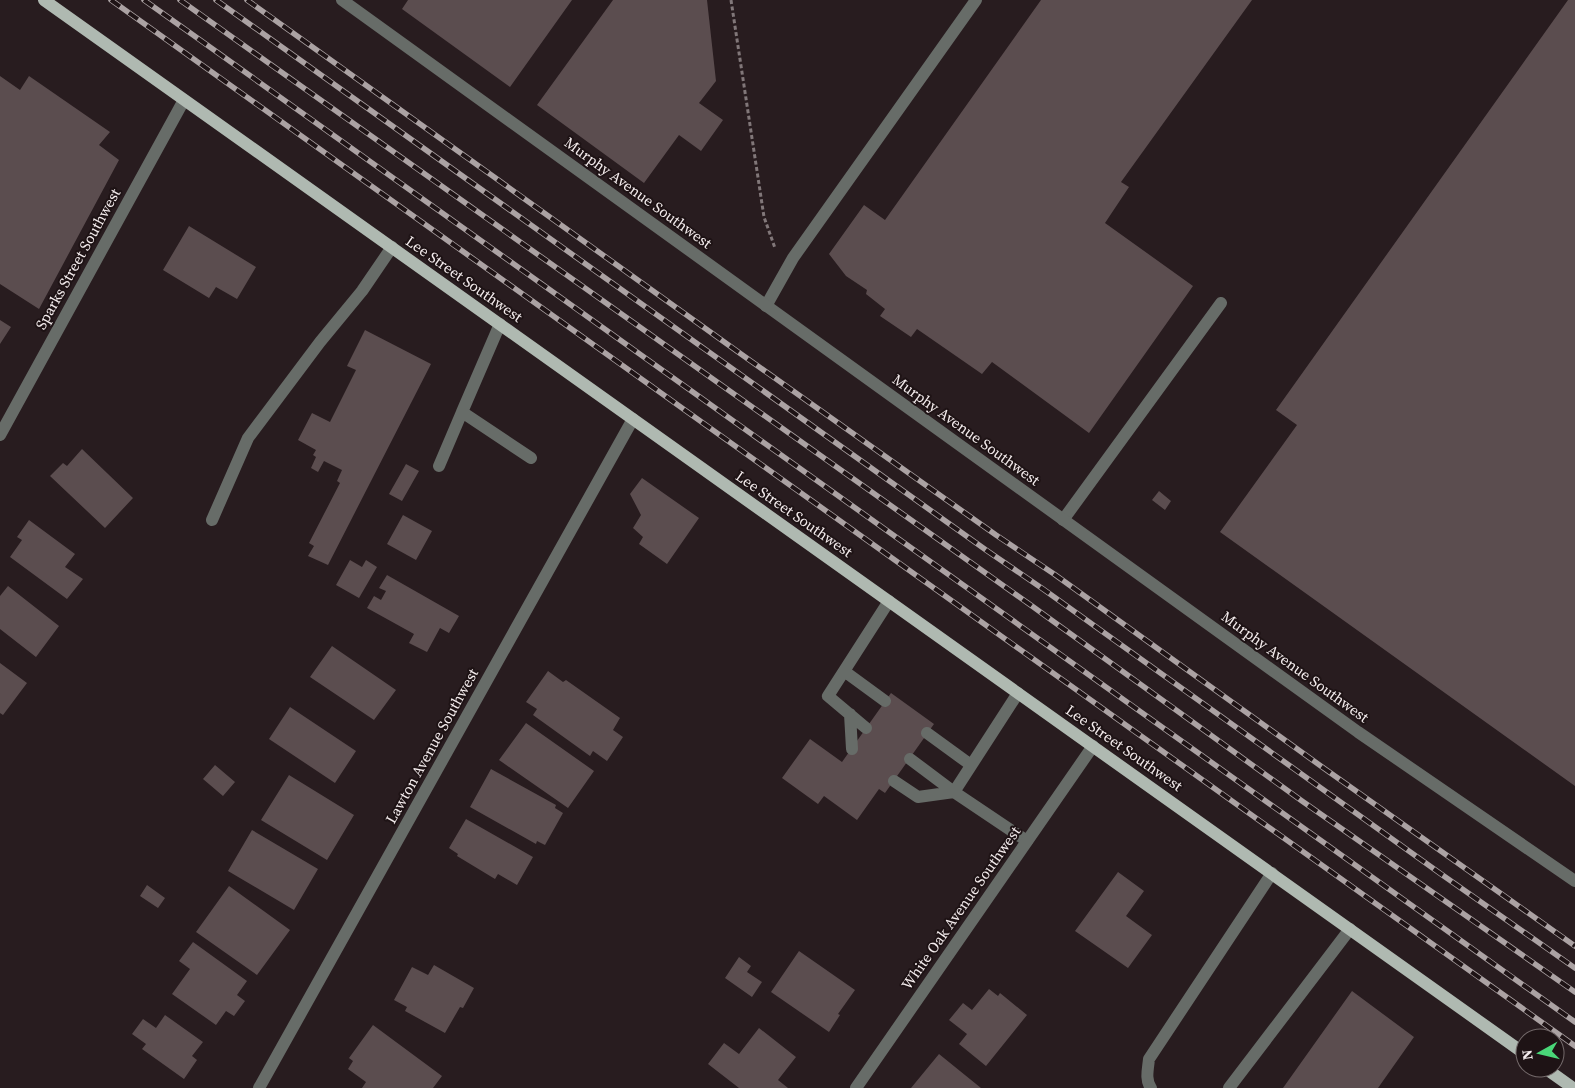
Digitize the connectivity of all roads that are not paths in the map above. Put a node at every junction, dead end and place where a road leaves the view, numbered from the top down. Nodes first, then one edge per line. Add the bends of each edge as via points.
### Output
1 (44, 0) edge
2 (342, 0) edge
3 (976, 0) edge
4 (184, 100) junction
5 (392, 247) junction
6 (1220, 303) dead end
7 (766, 306) junction
8 (500, 324) junction
9 (462, 412) junction
10 (633, 420) junction
11 (0, 435) edge
12 (531, 458) dead end
13 (439, 466) dead end
14 (212, 520) dead end
15 (1063, 520) junction
16 (890, 601) junction
17 (844, 672) junction
18 (1018, 693) junction
19 (885, 702) dead end
20 (850, 714) junction
21 (866, 728) dead end
22 (928, 733) dead end
23 (1093, 746) junction
24 (852, 749) dead end
25 (910, 759) dead end
26 (971, 765) junction
27 (894, 781) dead end
28 (954, 792) junction
29 (1027, 841) junction
30 (1272, 873) junction
31 (1575, 881) edge
32 (1350, 929) junction
33 (1515, 1047) edge
34 (1559, 1078) edge
35 (260, 1088) edge
36 (856, 1088) edge
37 (1151, 1088) edge
38 (1229, 1088) edge
39 (1573, 1088) edge

1 - 4 main road, Lee Street Southwest
2 - 7 street, Murphy Avenue Southwest
3 - 7 street via 793,258
4 - 5 main road, Lee Street Southwest
4 - 11 street, Sparks Street Southwest
5 - 8 main road, Lee Street Southwest
5 - 14 street via 248,438
6 - 15 street
7 - 15 street, Murphy Avenue Southwest
8 - 9 street
8 - 10 main road, Lee Street Southwest
9 - 12 street
9 - 13 street
10 - 16 main road, Lee Street Southwest
10 - 35 street, Lawton Avenue Southwest
15 - 31 street, Murphy Avenue Southwest via 1350,726
16 - 17 street
16 - 18 main road, Lee Street Southwest
17 - 19 street
17 - 20 street via 828,696
18 - 23 main road, Lee Street Southwest
18 - 26 street
20 - 21 street
20 - 24 street
22 - 26 street
23 - 29 street, White Oak Avenue Southwest
23 - 30 main road, Lee Street Southwest
25 - 28 street
26 - 28 street
27 - 28 street via 918,797
28 - 29 street
29 - 36 street, White Oak Avenue Southwest
30 - 32 main road, Lee Street Southwest
30 - 37 street via 1149,1059 1147,1075
32 - 33 main road, Lee Street Southwest
32 - 38 street
34 - 39 main road

